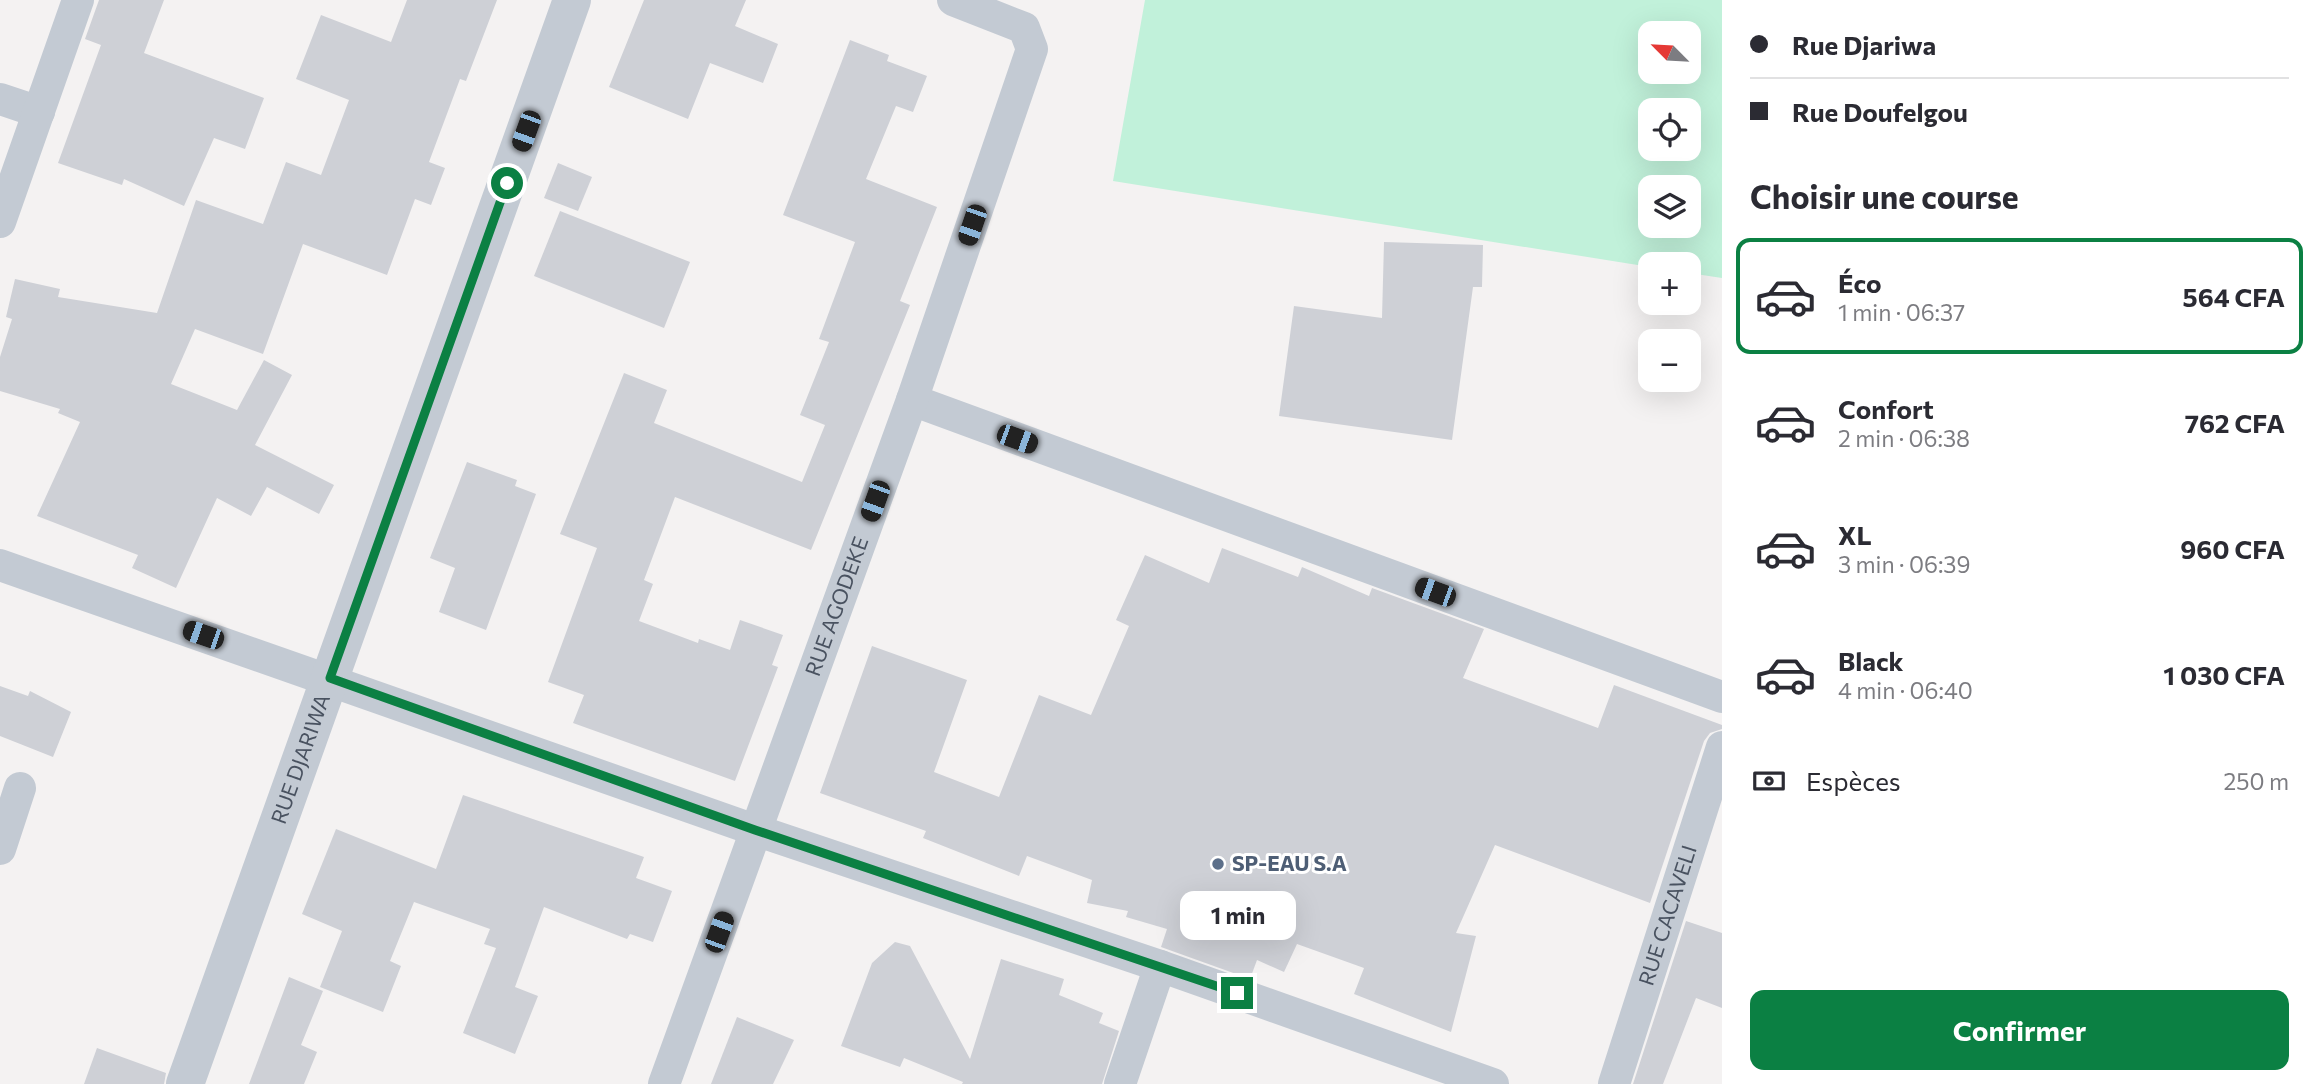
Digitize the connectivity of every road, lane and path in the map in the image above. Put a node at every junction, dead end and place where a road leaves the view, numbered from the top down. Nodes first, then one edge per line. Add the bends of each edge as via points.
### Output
1 (78, 0) edge
2 (572, 0) edge
3 (953, 0) edge
4 (0, 99) edge
5 (38, 112) junction
6 (0, 222) edge
7 (912, 400) junction
8 (0, 565) edge
9 (330, 678) junction
10 (1722, 697) edge
11 (1722, 747) edge
12 (20, 788) dead end
13 (755, 830) junction
14 (0, 849) edge
15 (1160, 966) junction
16 (185, 1084) edge
17 (664, 1084) edge
18 (1121, 1084) edge
19 (1493, 1084) edge
20 (1614, 1084) edge

1 - 5 street
2 - 9 street, RUE DJARIWA
3 - 7 street, RUE AGODEKE via 1024,28 1032,49
4 - 5 street
5 - 6 street
7 - 10 street
7 - 13 street, RUE AGODEKE
8 - 9 street
9 - 13 street
9 - 16 street, RUE DJARIWA
11 - 20 street, RUE CACAVELI
12 - 14 street
13 - 15 street
13 - 17 street, RUE AGODEKE
15 - 18 street
15 - 19 street

